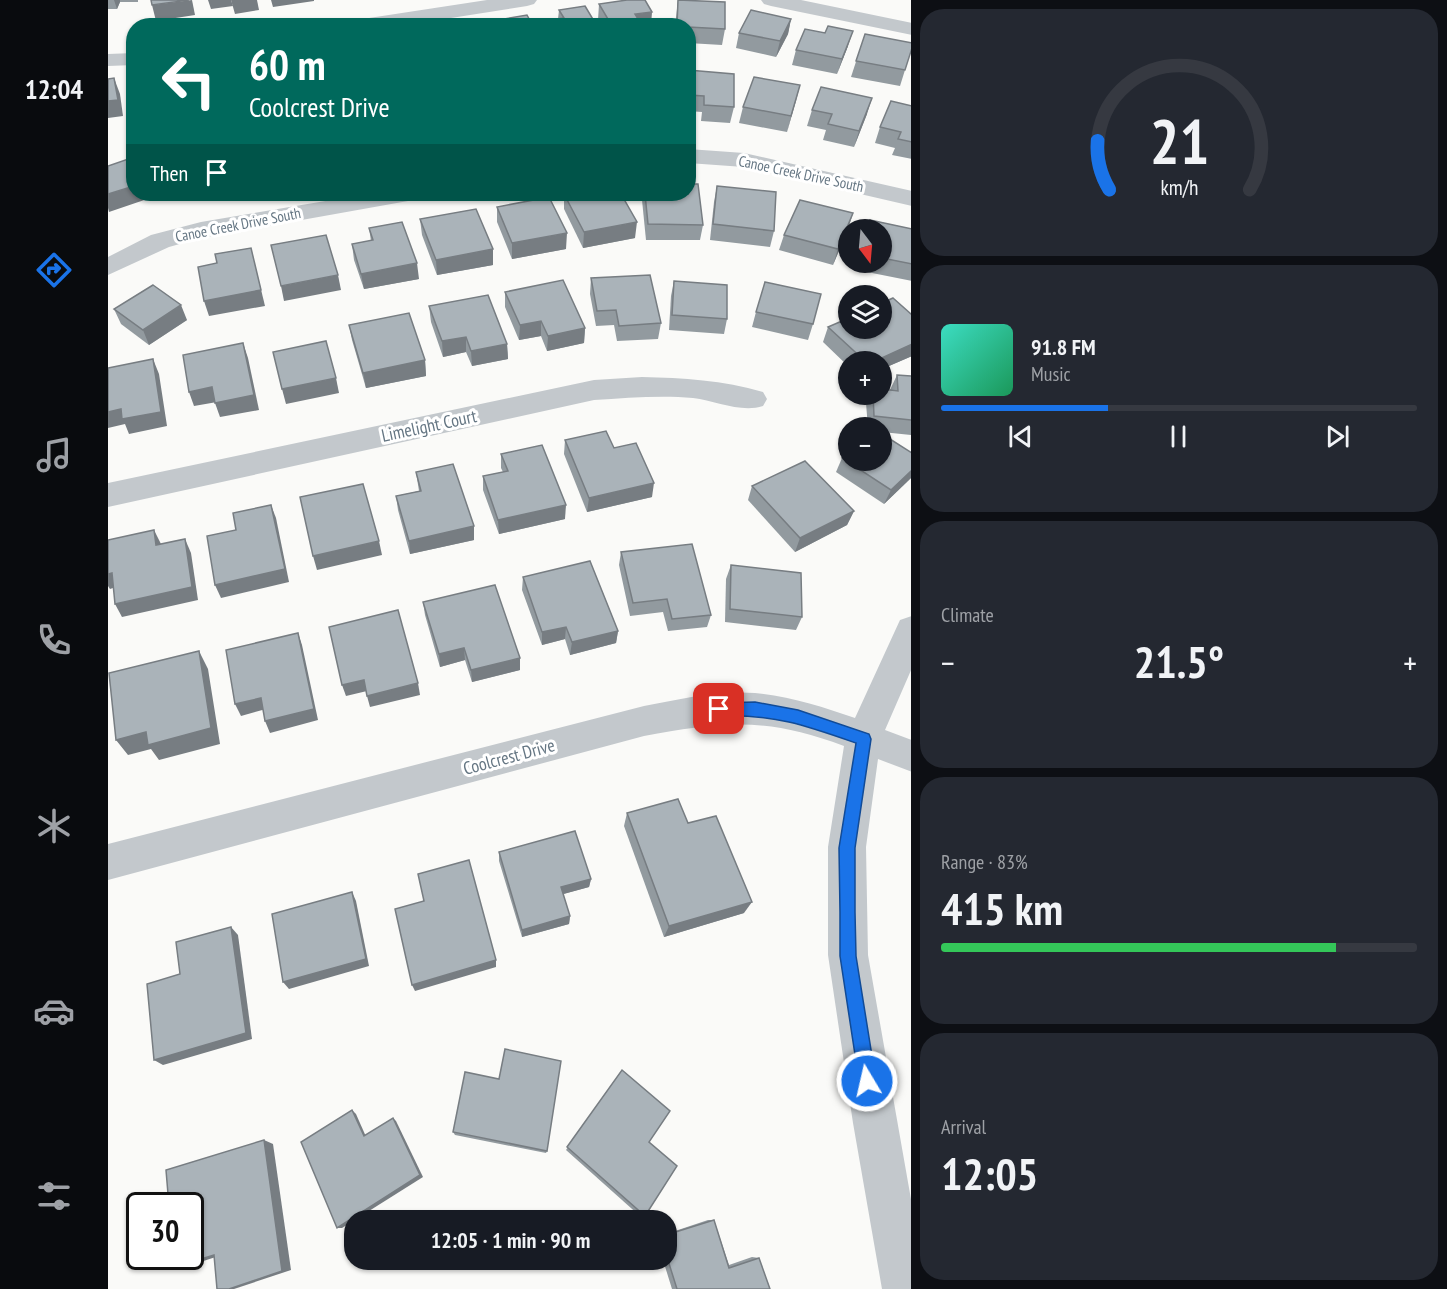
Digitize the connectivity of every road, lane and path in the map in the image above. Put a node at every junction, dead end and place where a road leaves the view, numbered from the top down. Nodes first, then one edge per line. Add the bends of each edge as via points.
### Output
1 (527, 0) edge
2 (771, 0) edge
3 (409, 18) edge
4 (901, 21) edge
5 (126, 59) edge
6 (108, 60) edge
7 (696, 157) edge
8 (911, 199) edge
9 (368, 201) edge
10 (108, 267) edge
11 (753, 399) dead end
12 (108, 495) edge
13 (911, 632) edge
14 (863, 739) junction
15 (911, 756) edge
16 (108, 862) edge
17 (904, 1289) edge

1 - 3 street
2 - 4 street
5 - 6 street
7 - 8 street, Canoe Creek Drive South via 744,160
9 - 10 street, Canoe Creek Drive South via 201,230 160,242
11 - 12 street, Limelight Court via 693,388 594,390
13 - 14 street
14 - 15 street, Coolcrest Drive
14 - 16 street, Coolcrest Drive via 798,716 755,708 701,710 644,721
14 - 17 street via 847,848 848,956 873,1123

